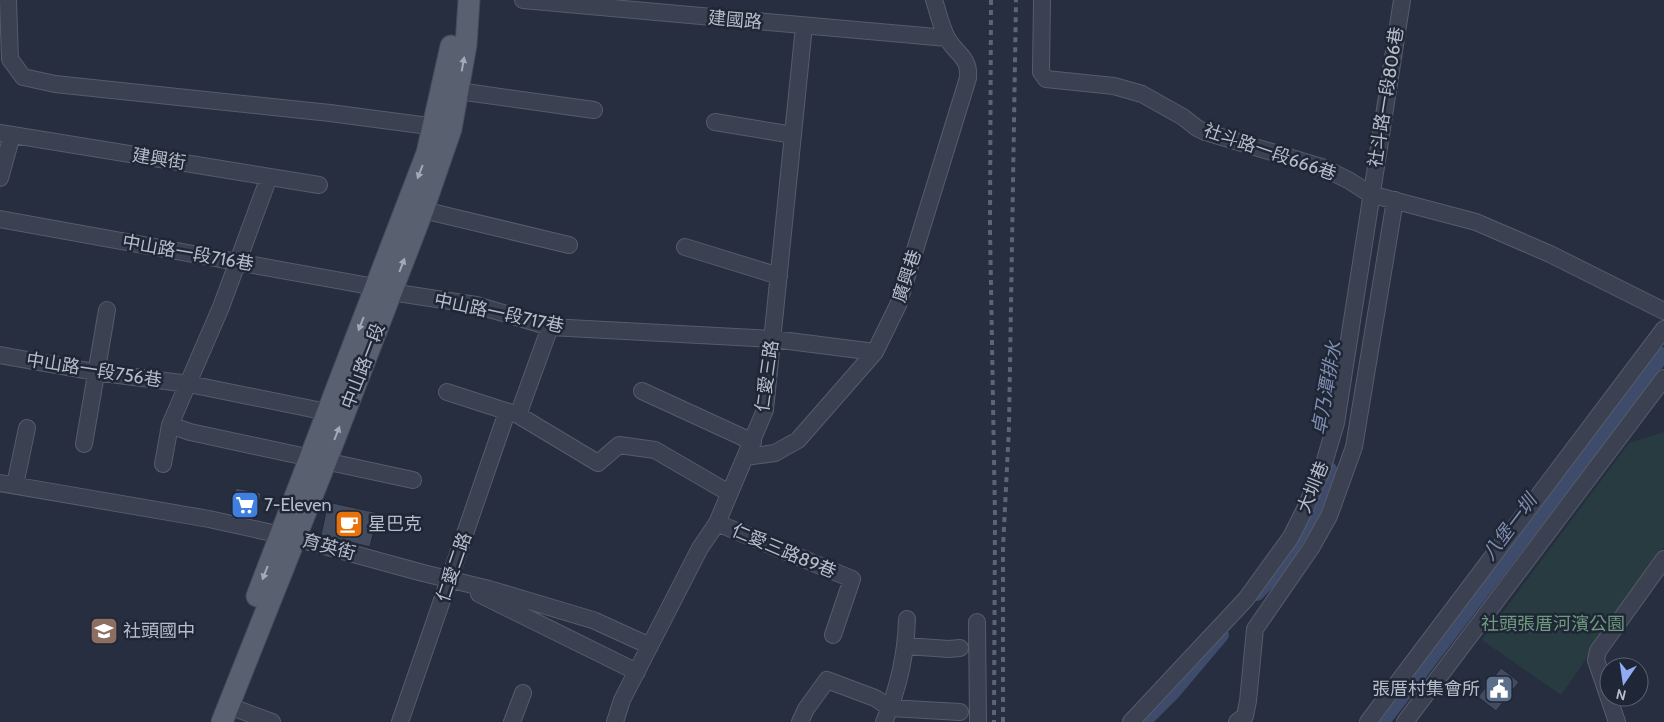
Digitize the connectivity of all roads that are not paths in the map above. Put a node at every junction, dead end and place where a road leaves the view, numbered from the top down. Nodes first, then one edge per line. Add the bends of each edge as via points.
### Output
1 (8, 0) edge
2 (455, 0) edge
3 (470, 0) edge
4 (523, 0) edge
5 (934, 0) edge
6 (1042, 0) edge
7 (1402, 0) edge
8 (631, 5) edge
9 (804, 26) junction
10 (947, 38) junction
11 (458, 91) junction
12 (594, 110) dead end
13 (715, 122) dead end
14 (442, 127) junction
15 (6, 134) edge
16 (793, 135) junction
17 (269, 177) junction
18 (0, 178) edge
19 (319, 185) dead end
20 (1381, 196) junction
21 (423, 210) junction
22 (0, 219) edge
23 (569, 245) dead end
24 (685, 247) dead end
25 (237, 262) junction
26 (779, 276) junction
27 (383, 289) junction
28 (107, 310) dead end
29 (1664, 311) edge
30 (550, 327) junction
31 (1664, 328) edge
32 (773, 339) junction
33 (875, 352) junction
34 (0, 355) edge
35 (96, 372) junction
36 (1664, 378) edge
37 (189, 384) junction
38 (642, 391) dead end
39 (447, 392) dead end
40 (327, 412) junction
41 (512, 414) junction
42 (170, 425) junction
43 (27, 428) dead end
44 (753, 442) junction
45 (84, 444) dead end
46 (746, 457) junction
47 (317, 460) junction
48 (163, 464) dead end
49 (413, 480) dead end
50 (8, 484) edge
51 (729, 492) junction
52 (717, 523) junction
53 (287, 537) junction
54 (1664, 559) edge
55 (450, 579) junction
56 (907, 618) dead end
57 (978, 622) dead end
58 (833, 635) dead end
59 (650, 646) junction
60 (906, 646) junction
61 (960, 648) dead end
62 (637, 672) junction
63 (523, 693) dead end
64 (960, 712) dead end
65 (225, 714) edge
66 (887, 715) edge
67 (1413, 719) edge
68 (208, 722) edge
69 (272, 722) edge
70 (400, 722) edge
71 (512, 722) edge
72 (615, 722) edge
73 (800, 722) edge
74 (978, 722) edge
75 (1132, 722) edge
76 (1237, 722) edge
77 (1368, 722) edge
78 (1617, 722) edge

1 - 14 street via 10,59 23,77 55,84
2 - 14 main road, 中山路一段
11 -> 3 main road, 中山路一段
4 - 8 street, 建國路
5 - 10 street, 廣興巷
6 - 20 street, 社斗路一段666巷 via 1040,72 1046,79 1114,86 1142,94 1205,132 1322,167
7 - 20 street, 社斗路一段806巷
8 - 9 street, 建國路
9 - 10 street, 建國路
9 - 16 street, 仁愛三路
10 - 33 street, 廣興巷 via 969,68 968,78 898,306
11 - 12 street
11 - 14 main road, 中山路一段
13 - 16 street
14 - 21 main road, 中山路一段
14 -> 27 main road, 中山路一段 via 427,153
15 - 17 street, 建興街
15 - 18 street
16 - 26 street, 仁愛三路
17 - 19 street, 建興街
17 - 25 street
20 - 29 street via 1476,222 1550,254
20 - 75 street, 大圳巷 via 1336,423 1322,470 1305,509 1291,537 1246,599
20 - 76 street, 大圳巷 via 1354,447 1329,516 1311,548 1254,629 1248,701 1245,716
21 - 23 street
27 -> 21 main road, 中山路一段
22 - 25 street, 中山路一段716巷
24 - 26 street
25 - 27 street, 中山路一段716巷
25 - 37 street
26 - 32 street, 仁愛三路
27 - 30 street, 中山路一段717巷 via 476,305
27 -> 40 main road, 中山路一段
47 -> 27 main road, 中山路一段
28 - 35 street
30 - 32 street, 中山路一段717巷
30 - 41 street, 仁愛二路
31 - 77 street
32 - 33 street, 中山路一段717巷
32 - 44 street, 仁愛三路 via 765,410
33 - 46 street, 廣興巷 via 798,440 775,453
34 - 35 street, 中山路一段756巷
35 - 37 street, 中山路一段756巷
35 - 45 street
36 - 67 street
37 - 40 street, 中山路一段756巷
37 - 42 street
38 - 44 street
39 - 41 street
40 - 47 main road, 中山路一段
41 - 51 street via 598,463 619,445 654,450
41 - 55 street, 仁愛二路
42 - 47 street
42 - 48 street
43 - 50 street
44 - 46 street, 仁愛三路
46 - 51 street, 仁愛三路
47 - 49 street
47 - 53 main road, 中山路一段
50 - 53 street, 育英街 via 209,519
51 - 52 street, 仁愛三路
52 - 58 street, 仁愛三路89巷 via 852,579
52 - 59 street, 仁愛三路 via 700,548
53 - 55 street, 育英街
53 - 65 main road, 中山路一段
53 -> 68 main road, 中山路一段
54 - 78 street via 1598,651 1596,660
55 - 59 street, 育英街 via 593,620
55 - 62 street
55 - 70 street, 仁愛二路
56 - 60 street
57 - 74 street
59 - 62 street, 仁愛三路
60 - 61 street
60 - 66 street
62 - 72 street, 仁愛三路
63 - 71 street
64 - 66 street
65 - 69 street
66 - 73 street via 875,698 827,680

